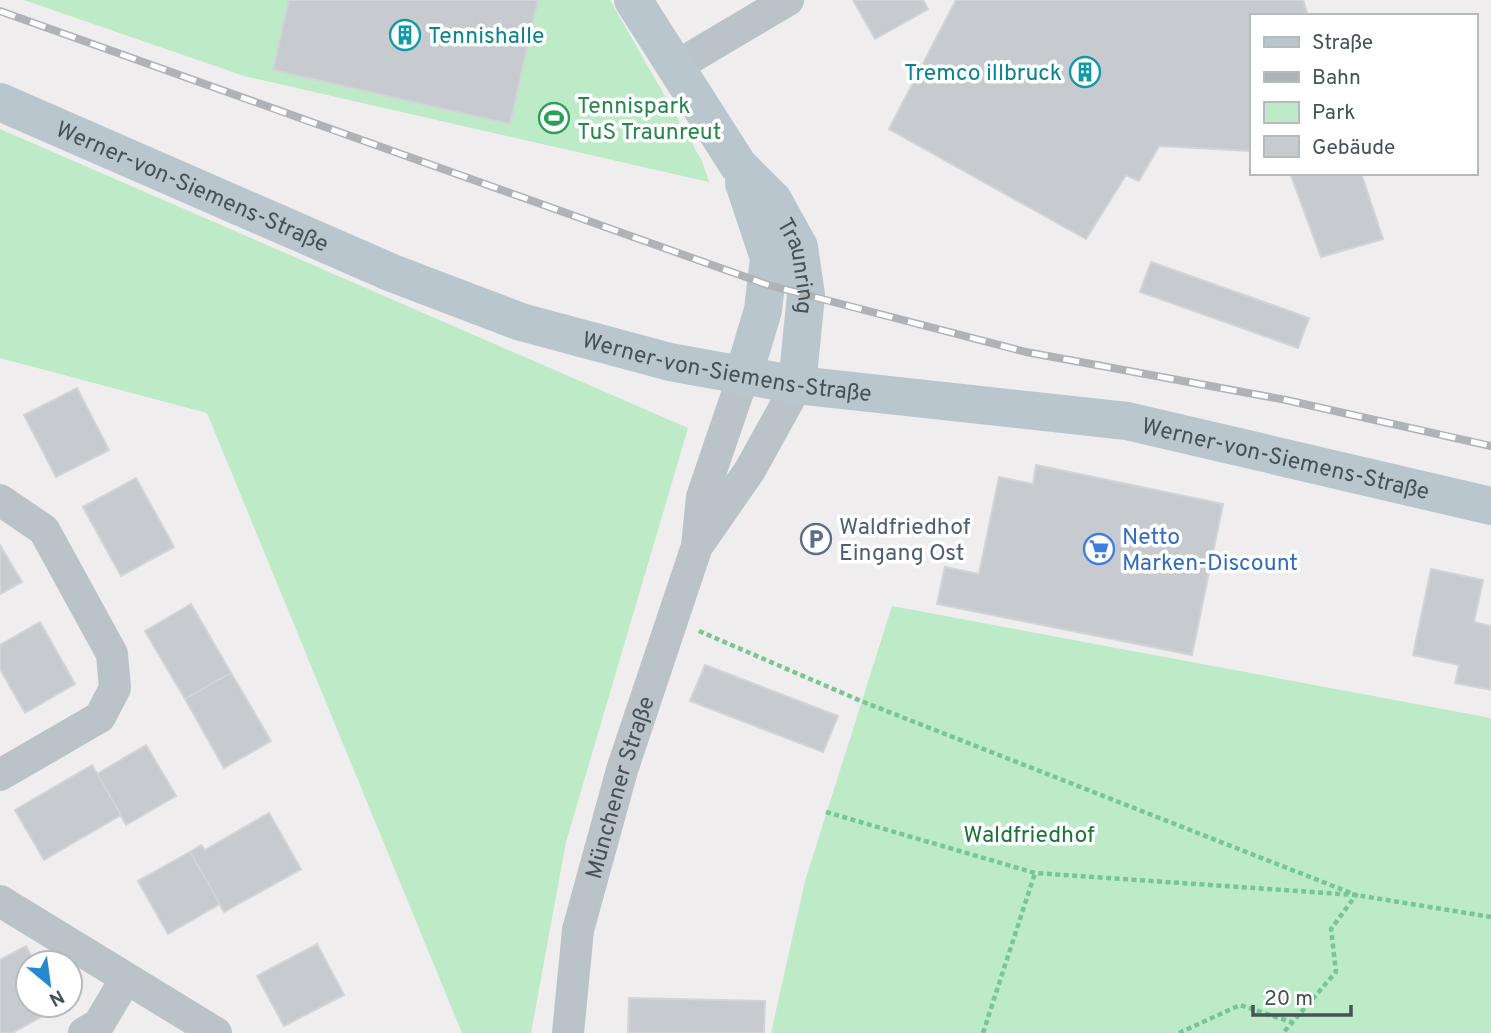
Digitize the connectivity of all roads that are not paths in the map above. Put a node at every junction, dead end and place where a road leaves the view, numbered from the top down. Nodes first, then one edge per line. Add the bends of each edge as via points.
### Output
1 (633, 0) edge
2 (788, 0) edge
3 (675, 67) junction
4 (0, 102) edge
5 (738, 165) junction
6 (743, 377) junction
7 (797, 385) junction
8 (0, 500) edge
9 (1491, 506) edge
10 (697, 546) junction
11 (0, 775) edge
12 (0, 901) edge
13 (125, 980) junction
14 (84, 1033) edge
15 (216, 1033) edge
16 (568, 1033) edge

1 - 3 street, Traunring
2 - 3 street
3 - 5 street, Traunring
4 - 6 street, Werner-von-Siemens-Straße via 392,273 520,322
5 - 6 street, Traunring via 769,258 764,310
5 - 7 street, Traunring via 773,200 799,247 806,295
6 - 7 street, Werner-von-Siemens-Straße
6 - 10 street, Münchener Straße via 702,497
7 - 9 street, Werner-von-Siemens-Straße via 1128,421
7 - 10 street, Münchener Straße via 750,470
8 - 11 street via 44,530 112,654 115,688 100,717
10 - 16 street, Münchener Straße via 622,770 578,930
12 - 13 street
13 - 14 street via 99,1024
13 - 15 street

